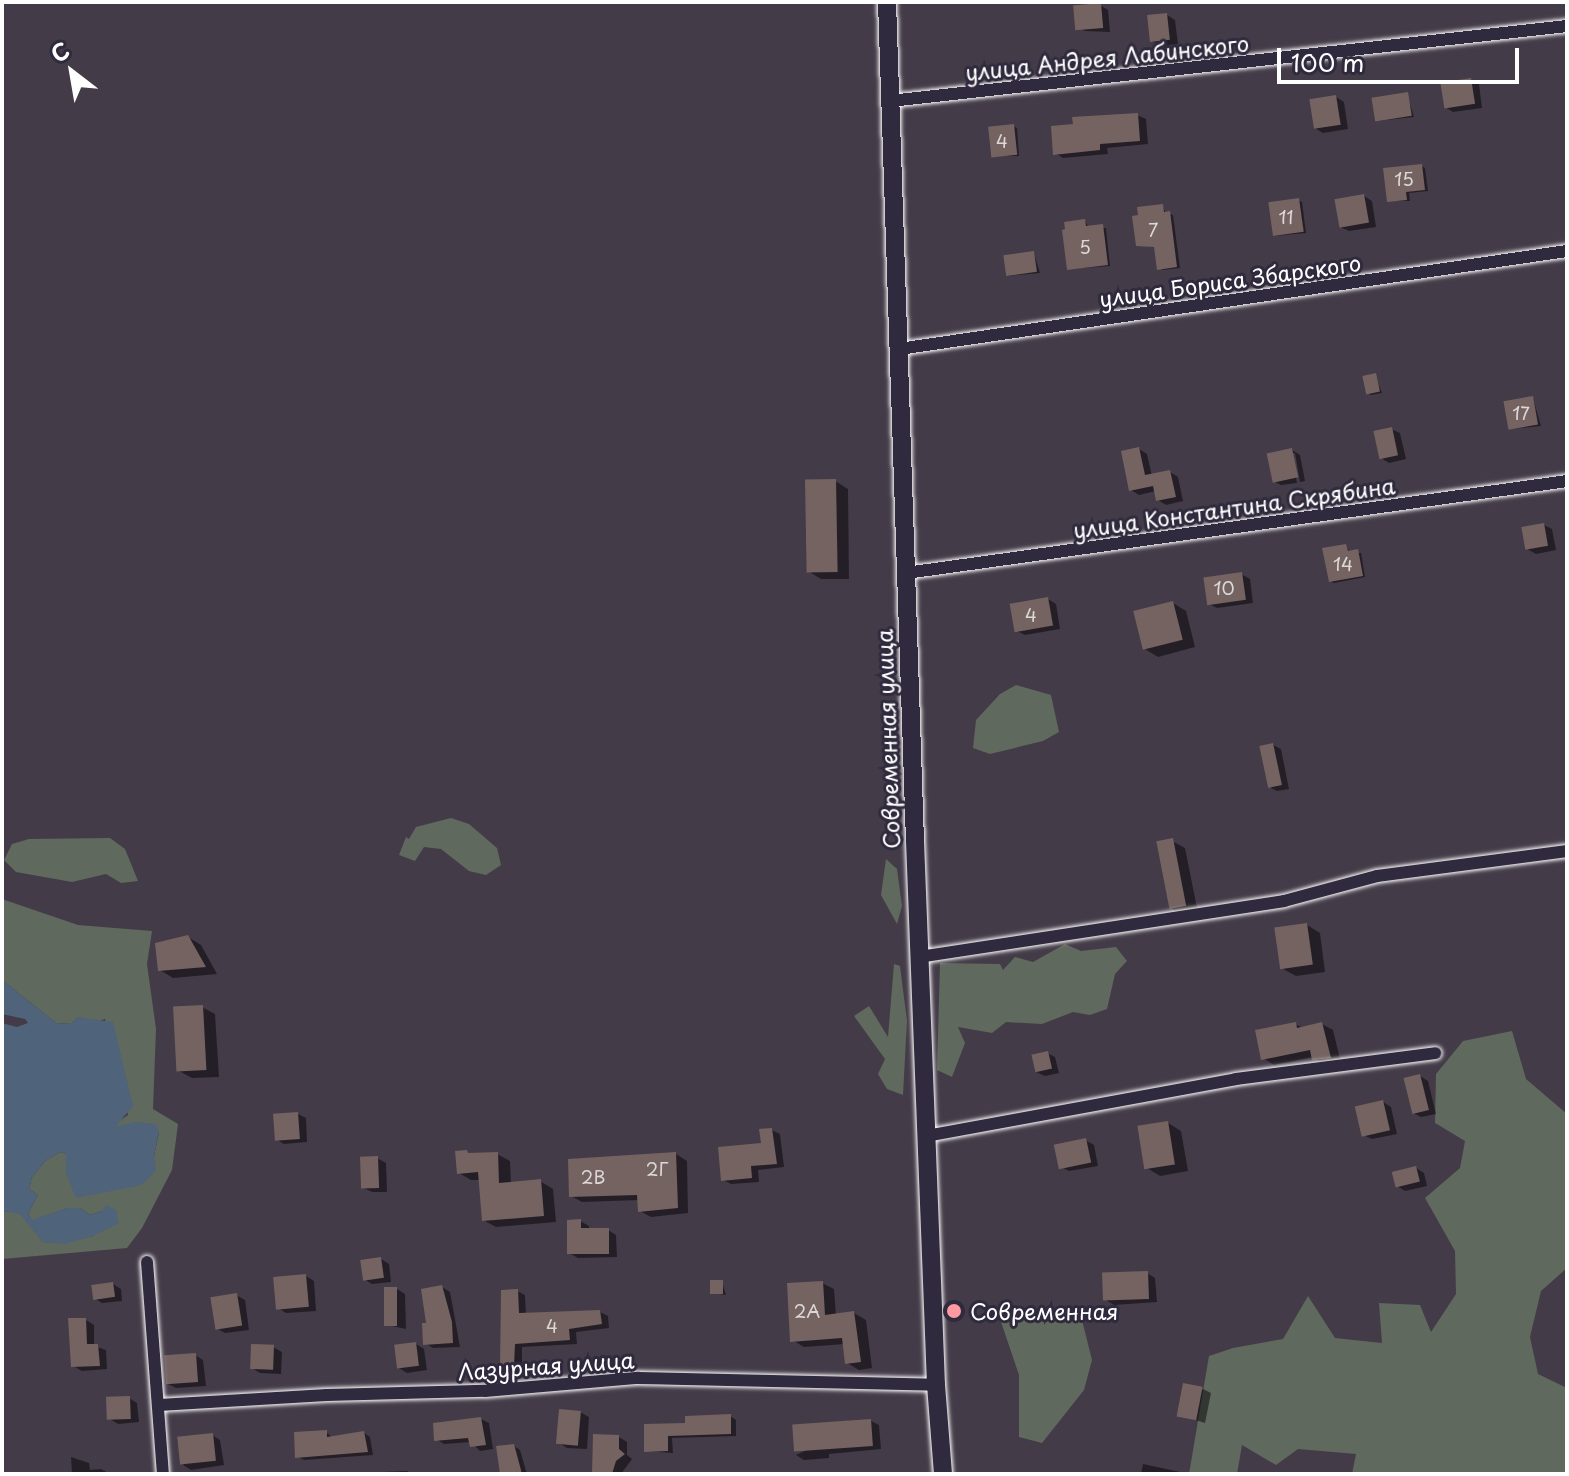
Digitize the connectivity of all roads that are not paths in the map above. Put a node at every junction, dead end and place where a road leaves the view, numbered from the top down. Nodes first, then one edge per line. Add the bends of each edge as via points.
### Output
1 (887, 2) edge
2 (1567, 26) edge
3 (890, 101) junction
4 (1567, 251) edge
5 (899, 349) junction
6 (1567, 481) edge
7 (906, 573) junction
8 (1567, 851) edge
9 (919, 957) junction
10 (1435, 1053) dead end
11 (926, 1136) junction
12 (147, 1262) dead end
13 (936, 1385) junction
14 (159, 1405) junction
15 (163, 1474) edge
16 (943, 1474) edge

1 - 3 street, Современная улица
2 - 3 street, улица Андрея Лабинского
3 - 5 street, Современная улица
4 - 5 street, улица Бориса Збарского
5 - 7 street, Современная улица
6 - 7 street, улица Константина Скрябина
7 - 9 street, Современная улица
8 - 9 street via 1377,876 1284,901
9 - 11 street, Современная улица
10 - 11 street via 1236,1079
11 - 13 street, Современная улица
12 - 14 street
13 - 14 street, Лазурная улица via 638,1378 485,1391
13 - 16 street, Современная улица
14 - 15 street

